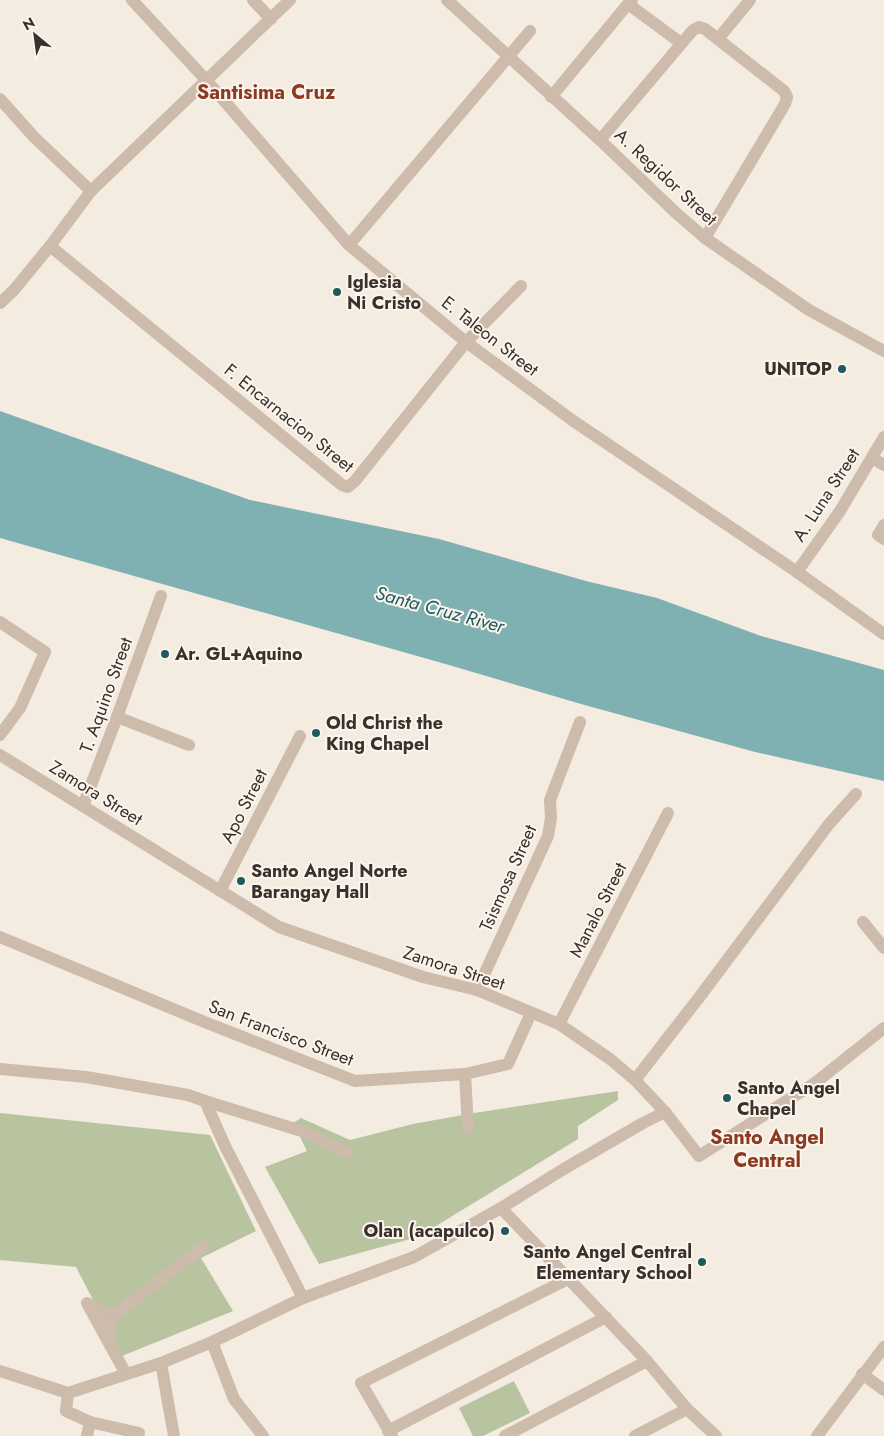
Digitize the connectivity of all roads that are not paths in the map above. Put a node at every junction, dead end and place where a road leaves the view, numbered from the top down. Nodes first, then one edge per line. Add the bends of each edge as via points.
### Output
1 (132, 0) edge
2 (253, 0) edge
3 (290, 0) edge
4 (447, 0) edge
5 (750, 0) edge
6 (630, 2) edge
7 (271, 19) junction
8 (530, 31) dead end
9 (718, 39) junction
10 (681, 44) junction
11 (509, 56) junction
12 (207, 81) junction
13 (551, 96) junction
14 (0, 99) edge
15 (600, 140) junction
16 (91, 192) junction
17 (705, 238) junction
18 (349, 245) junction
19 (50, 246) junction
20 (521, 286) dead end
21 (0, 304) edge
22 (466, 342) junction
23 (884, 351) edge
24 (884, 437) edge
25 (872, 458) junction
26 (884, 465) edge
27 (797, 572) junction
28 (161, 596) dead end
29 (0, 622) edge
30 (884, 634) edge
31 (117, 717) junction
32 (580, 722) dead end
33 (0, 735) edge
34 (300, 736) dead end
35 (189, 745) dead end
36 (0, 755) edge
37 (856, 794) dead end
38 (83, 806) junction
39 (668, 813) dead end
40 (220, 891) junction
41 (864, 922) dead end
42 (0, 937) edge
43 (884, 948) edge
44 (477, 990) junction
45 (531, 1013) junction
46 (559, 1024) junction
47 (884, 1028) edge
48 (0, 1069) edge
49 (465, 1074) junction
50 (635, 1080) junction
51 (204, 1101) junction
52 (666, 1112) junction
53 (468, 1128) dead end
54 (348, 1153) dead end
55 (501, 1208) junction
56 (204, 1246) dead end
57 (568, 1279) junction
58 (303, 1298) junction
59 (112, 1316) junction
60 (606, 1317) junction
61 (108, 1341) junction
62 (212, 1342) junction
63 (884, 1347) edge
64 (648, 1361) junction
65 (160, 1363) junction
66 (0, 1371) edge
67 (126, 1374) junction
68 (862, 1374) junction
69 (884, 1390) edge
70 (68, 1393) junction
71 (687, 1409) junction
72 (90, 1422) junction
73 (390, 1434) edge
74 (86, 1436) edge
75 (138, 1436) edge
76 (174, 1436) edge
77 (262, 1436) edge
78 (505, 1436) edge
79 (635, 1436) edge
80 (716, 1436) edge
81 (817, 1436) edge

1 - 12 street, E. Taleon Street
2 - 7 street
3 - 7 street
4 - 11 street, A. Regidor Street
5 - 9 street
6 - 10 street
6 - 13 street
7 - 12 street
8 - 11 street
9 - 10 street via 699,26
9 - 17 street via 784,91 786,104
10 - 15 street
11 - 13 street, A. Regidor Street
11 - 18 street
12 - 16 street
12 - 18 street, E. Taleon Street
13 - 15 street, A. Regidor Street
14 - 16 street
15 - 17 street, A. Regidor Street
16 - 19 street
17 - 23 street, A. Regidor Street via 809,310
18 - 22 street, E. Taleon Street
19 - 21 street
19 - 22 street, F. Encarnacion Street via 348,487
20 - 22 street, F. Encarnacion Street
22 - 27 street, E. Taleon Street via 572,420
24 - 25 street, A. Luna Street
25 - 26 street
25 - 27 street, A. Luna Street
27 - 30 street, E. Taleon Street
28 - 31 street, T. Aquino Street
29 - 33 street via 46,652 20,708
31 - 35 street
31 - 38 street, T. Aquino Street
32 - 44 street, Tsismosa Street via 550,800 548,836
34 - 40 street, Apo Street
36 - 38 street, Zamora Street
37 - 50 street via 829,824
38 - 40 street, Zamora Street
39 - 46 street, Manalo Street
40 - 44 street, Zamora Street via 278,927 424,978
41 - 43 street
42 - 49 street, San Francisco Street via 207,1024 355,1081
44 - 45 street, Zamora Street
45 - 46 street, Zamora Street
45 - 49 street, San Francisco Street via 508,1064
46 - 50 street, Zamora Street
47 - 52 street, Zamora Street via 815,1083 699,1156
48 - 51 street via 86,1077 188,1095
49 - 53 street
50 - 52 street, Zamora Street
51 - 54 street via 308,1133
51 - 58 street
52 - 55 street
55 - 57 street
55 - 58 street via 414,1258
56 - 59 street
57 - 60 street
57 - 73 street via 361,1383
58 - 62 street
59 - 61 street
59 - 61 street via 87,1303
60 - 64 street
60 - 73 street
61 - 67 street
62 - 65 street
62 - 77 street via 234,1399
63 - 68 street
64 - 71 street
64 - 78 street
65 - 67 street
65 - 76 street
66 - 70 street
67 - 70 street
68 - 69 street
68 - 81 street
70 - 72 street via 66,1411
71 - 79 street
71 - 80 street
72 - 74 street
72 - 75 street via 139,1433

